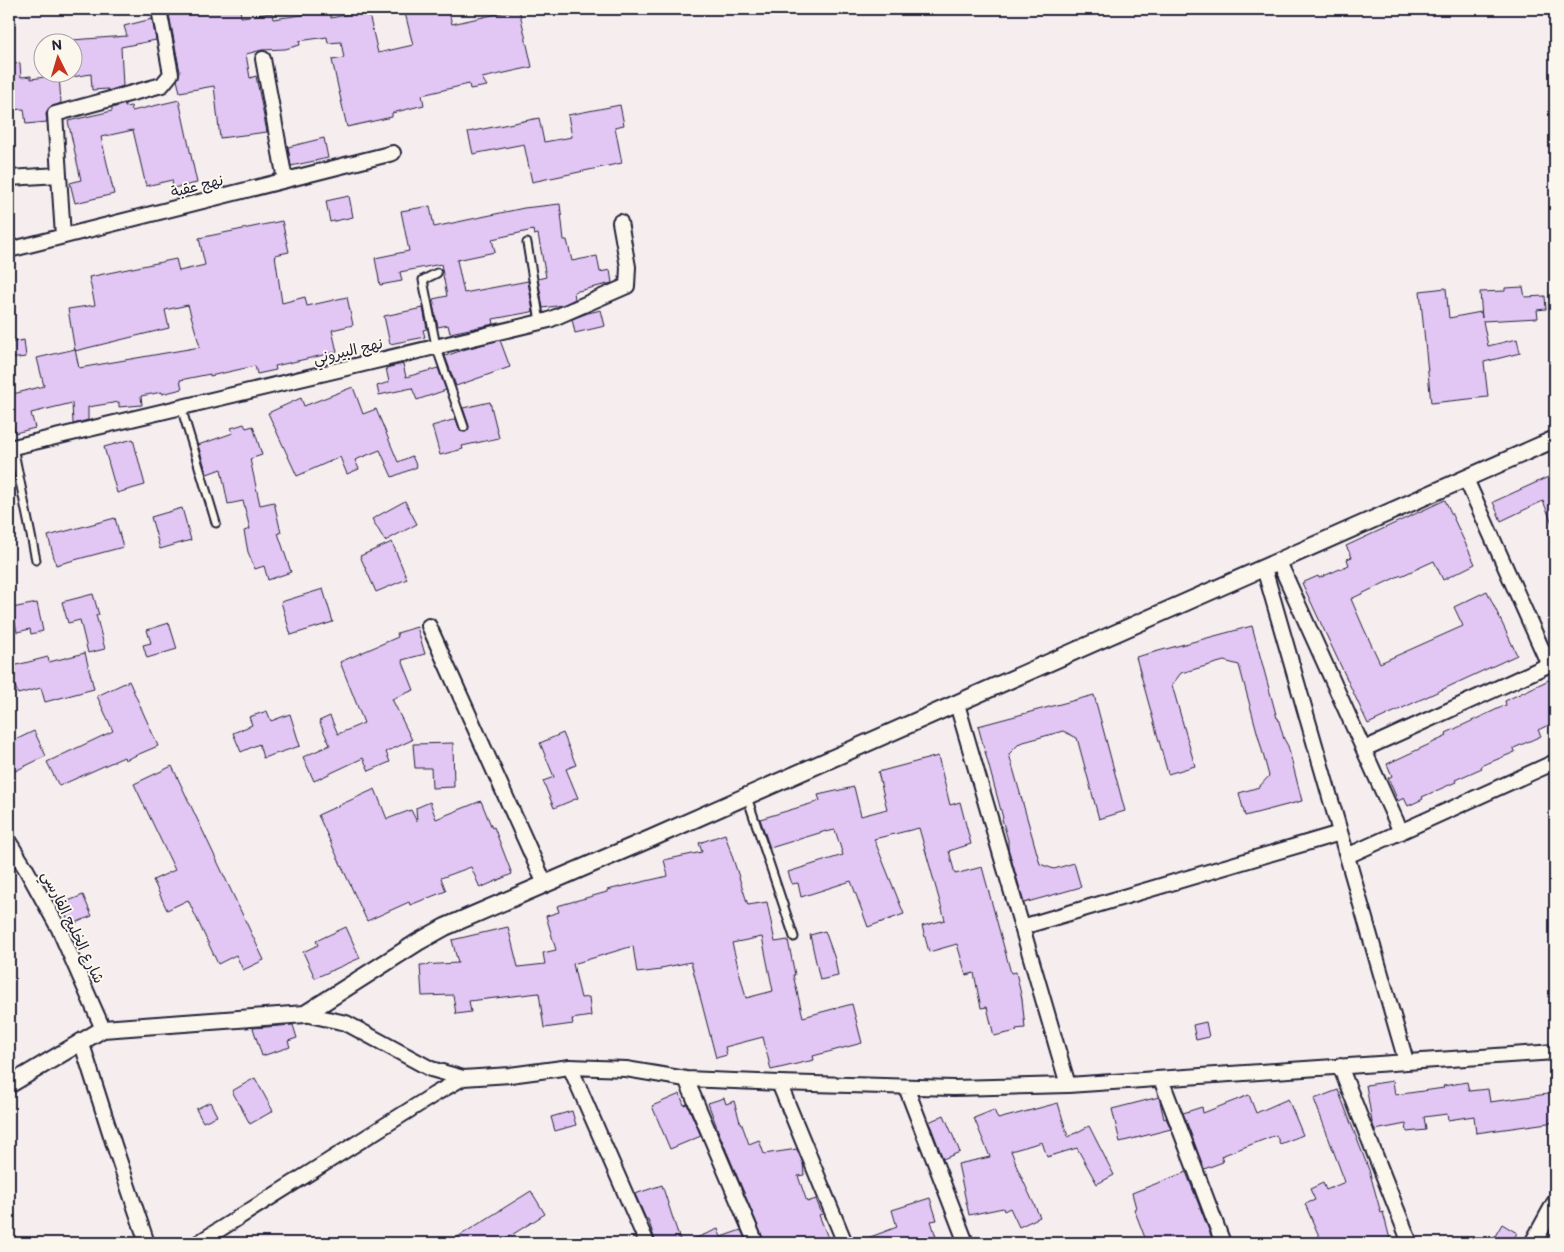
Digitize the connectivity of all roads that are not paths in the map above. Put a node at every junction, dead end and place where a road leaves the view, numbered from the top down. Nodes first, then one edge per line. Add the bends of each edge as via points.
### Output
1 (159, 9) edge
2 (263, 58) dead end
3 (393, 153) dead end
4 (59, 175) junction
5 (9, 178) edge
6 (285, 180) junction
7 (620, 222) dead end
8 (63, 236) junction
9 (527, 243) dead end
10 (9, 250) edge
11 (437, 273) dead end
12 (540, 322) junction
13 (436, 346) junction
14 (181, 407) junction
15 (464, 428) dead end
16 (1554, 443) edge
17 (11, 447) edge
18 (1466, 479) junction
19 (216, 523) dead end
20 (36, 560) dead end
21 (1271, 565) junction
22 (429, 626) dead end
23 (1552, 663) edge
24 (957, 704) junction
25 (1364, 749) junction
26 (1555, 762) edge
27 (747, 796) junction
28 (1401, 832) junction
29 (1340, 833) junction
30 (9, 842) edge
31 (1347, 856) junction
32 (545, 884) junction
33 (1022, 927) junction
34 (794, 937) dead end
35 (305, 1014) junction
36 (102, 1029) junction
37 (81, 1041) junction
38 (1555, 1052) edge
39 (1406, 1061) junction
40 (1340, 1066) junction
41 (570, 1067) junction
42 (463, 1078) junction
43 (686, 1079) junction
44 (1161, 1079) junction
45 (779, 1083) junction
46 (9, 1085) edge
47 (1068, 1085) junction
48 (906, 1087) junction
49 (1555, 1203) edge
50 (147, 1243) edge
51 (198, 1243) edge
52 (647, 1243) edge
53 (756, 1243) edge
54 (844, 1243) edge
55 (966, 1243) edge
56 (1223, 1243) edge
57 (1410, 1243) edge
58 (1533, 1243) edge

1 - 4 street via 171,74 162,85 55,114
2 - 6 street
3 - 6 street, نهج عقبة
4 - 5 street
4 - 8 street
6 - 8 street, نهج عقبة
7 - 12 street, نهج البيروني via 628,267 627,286
8 - 10 street, نهج عقبة
9 - 12 lane
11 - 13 lane via 423,280
12 - 13 street, نهج البيروني
13 - 14 street, نهج البيروني
13 - 15 lane
14 - 17 street, نهج البيروني
14 - 19 lane
16 - 18 street
17 - 20 lane
18 - 21 street
18 - 23 street
21 - 24 street
21 - 25 street
21 - 29 street
22 - 32 street
23 - 25 street
24 - 27 street
24 - 33 street
25 - 28 street
26 - 28 street
27 - 32 street
27 - 34 lane
28 - 31 street
29 - 31 street
29 - 33 street
30 - 36 street, شارع الخليج الفارسي via 59,929
31 - 39 street
32 - 35 street via 445,927
33 - 47 street
35 - 36 street
35 - 42 street via 346,1023 431,1069
36 - 37 street
37 - 46 street
37 - 50 street
38 - 39 street
39 - 40 street
40 - 44 street
40 - 57 street
41 - 42 street
41 - 43 street via 626,1069
41 - 52 street
42 - 51 street
43 - 45 street
43 - 53 street
44 - 47 street
44 - 56 street
45 - 48 street
45 - 54 street
47 - 48 street
48 - 55 street
49 - 58 street

